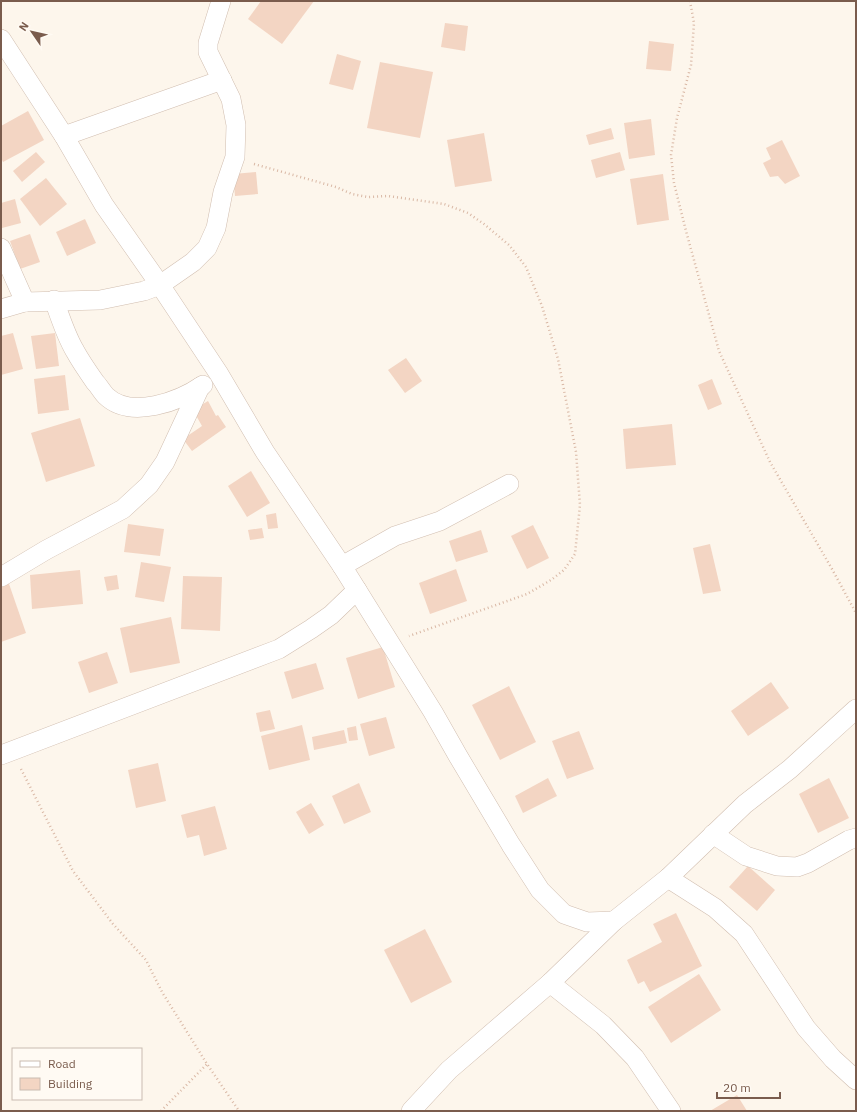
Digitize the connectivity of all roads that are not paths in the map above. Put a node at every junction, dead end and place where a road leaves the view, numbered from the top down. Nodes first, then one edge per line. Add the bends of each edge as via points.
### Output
1 (222, 1) edge
2 (1, 39) edge
3 (222, 80) junction
4 (64, 136) junction
5 (1, 248) edge
6 (160, 285) junction
7 (54, 300) junction
8 (24, 302) junction
9 (1, 309) edge
10 (219, 374) junction
11 (200, 386) junction
12 (509, 484) dead end
13 (342, 566) junction
14 (1, 577) edge
15 (357, 590) junction
16 (856, 708) edge
17 (7, 753) edge
18 (713, 834) junction
19 (856, 838) edge
20 (668, 878) junction
21 (614, 921) junction
22 (550, 983) junction
23 (856, 1080) edge
24 (411, 1111) edge
25 (671, 1111) edge

1 - 3 street via 208,43 208,52
2 - 4 street
3 - 4 street
3 - 6 street via 231,99 236,125 235,158 223,192 216,228 207,248 193,262
4 - 6 street via 104,205
5 - 8 street
6 - 7 street via 100,300
6 - 10 street
7 - 8 street
7 - 11 street via 74,350 85,368 107,397 118,404 133,407 152,406 172,401
8 - 9 street
10 - 11 street
10 - 13 street via 265,452
11 - 14 street via 165,462 149,485 123,509
12 - 13 street via 440,520 395,536
13 - 15 street
15 - 17 street via 331,615 279,648
15 - 21 street via 540,890 564,914 588,922
16 - 18 street
18 - 19 street via 746,856 777,866 797,867
18 - 20 street
20 - 21 street
20 - 23 street via 715,908 744,934 806,1028 833,1059
21 - 22 street
22 - 24 street via 449,1070
22 - 25 street via 603,1026 635,1058

